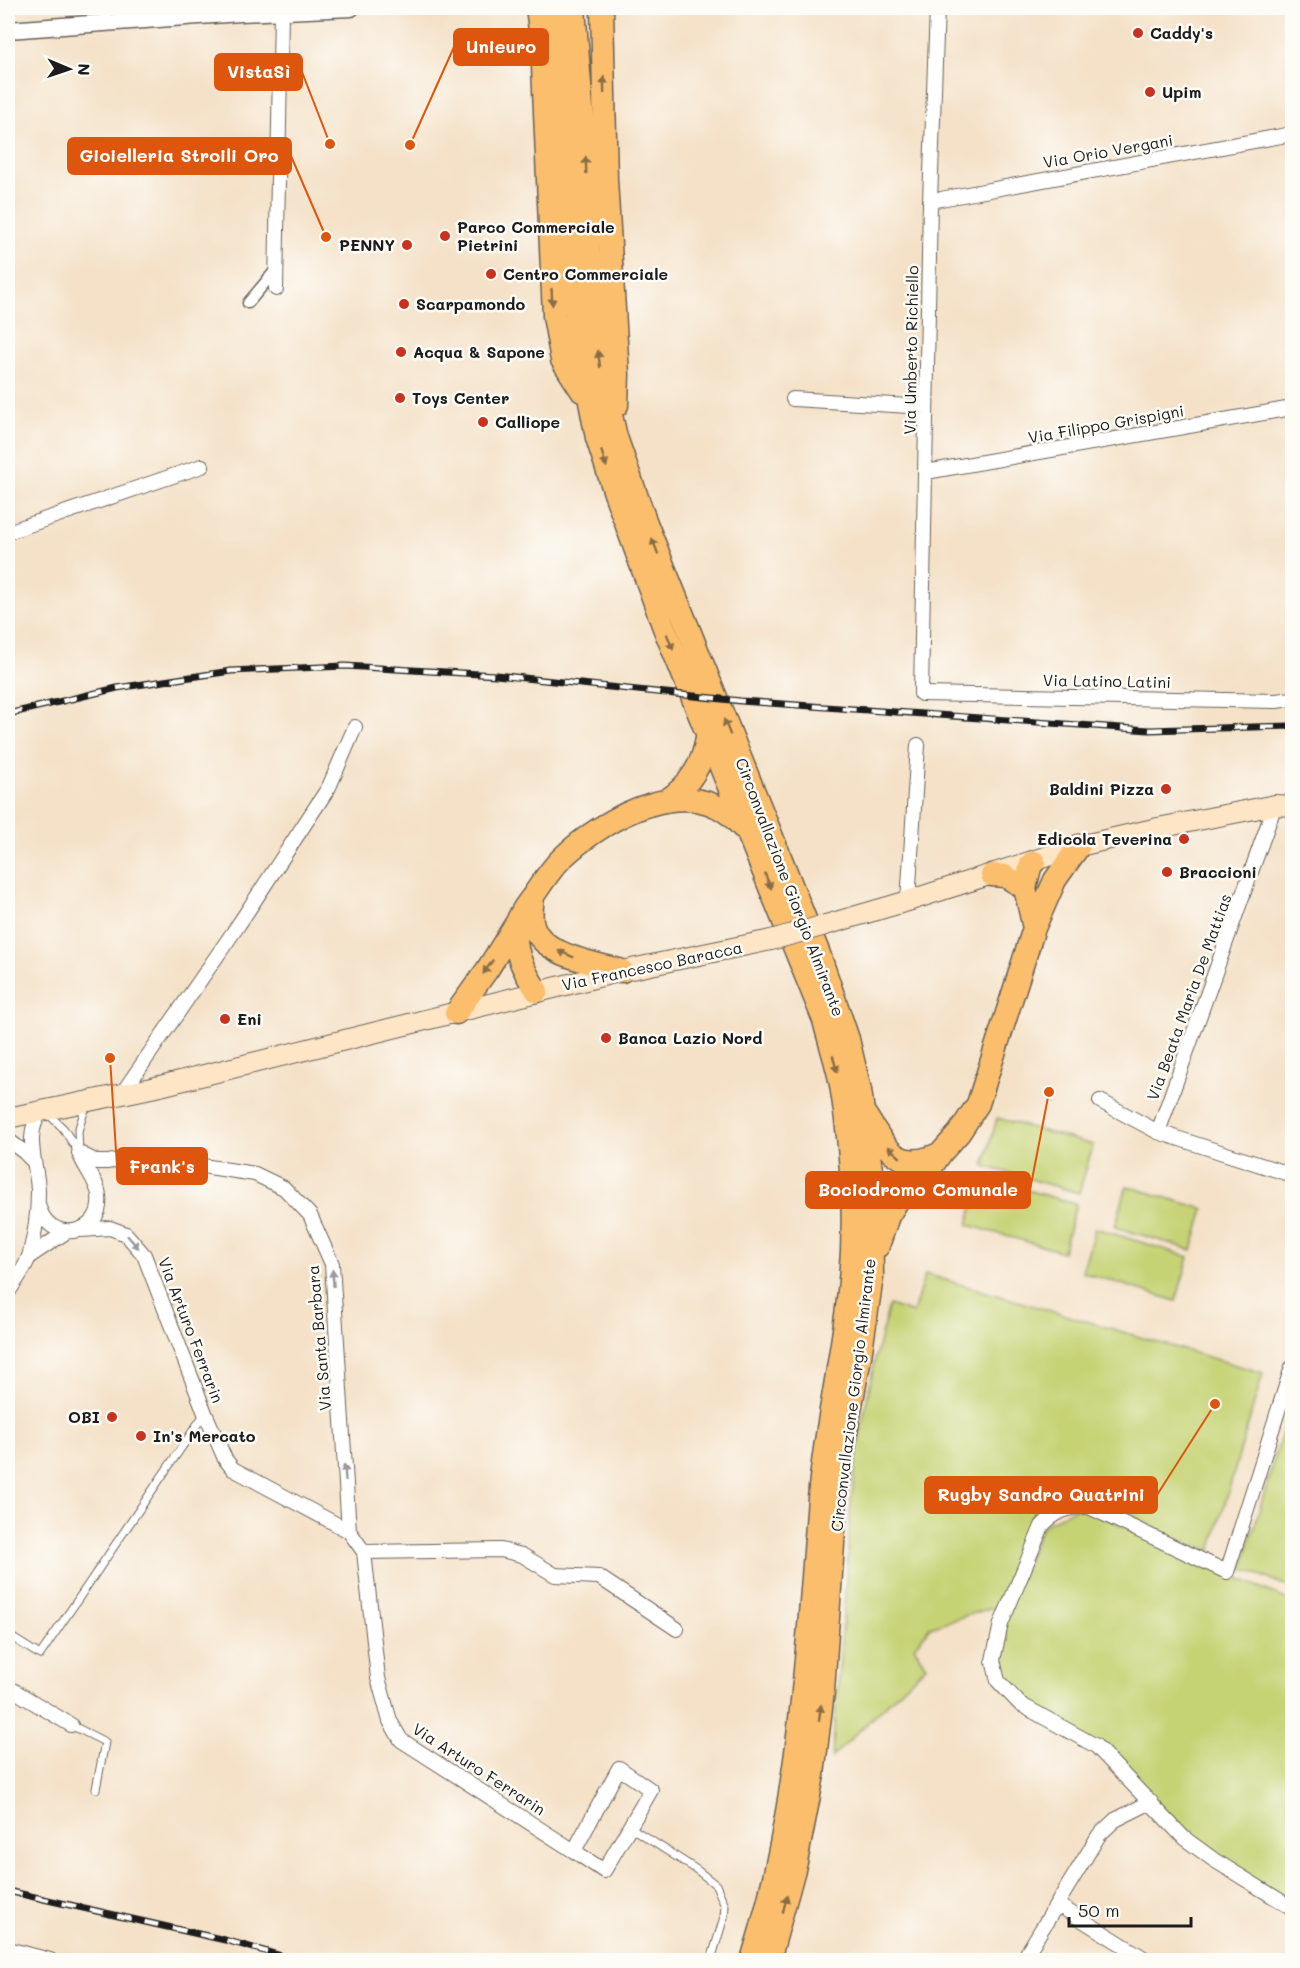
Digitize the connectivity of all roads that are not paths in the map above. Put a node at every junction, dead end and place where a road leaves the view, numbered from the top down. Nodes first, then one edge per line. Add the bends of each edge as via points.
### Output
1 (351, 8) edge
2 (537, 8) edge
3 (557, 8) edge
4 (574, 8) edge
5 (602, 8) edge
6 (937, 8) edge
7 (239, 10) edge
8 (280, 12) junction
9 (8, 30) edge
10 (1293, 134) edge
11 (930, 201) junction
12 (275, 271) junction
13 (276, 290) dead end
14 (248, 303) dead end
15 (793, 399) dead end
16 (589, 402) junction
17 (927, 408) junction
18 (1293, 408) edge
19 (616, 437) junction
20 (202, 466) dead end
21 (926, 472) junction
22 (8, 532) edge
23 (921, 694) joint
24 (1293, 699) edge
25 (355, 727) dead end
26 (707, 737) junction
27 (918, 745) dead end
28 (666, 801) junction
29 (1284, 806) edge
30 (751, 841) junction
31 (1079, 846) junction
32 (1040, 860) junction
33 (992, 875) junction
34 (1055, 880) junction
35 (1025, 888) junction
36 (908, 901) junction
37 (527, 927) junction
38 (1034, 928) junction
39 (622, 971) junction
40 (537, 991) junction
41 (456, 1013) junction
42 (121, 1095) junction
43 (89, 1101) junction
44 (1100, 1101) dead end
45 (42, 1111) junction
46 (863, 1112) junction
47 (8, 1118) edge
48 (1158, 1131) junction
49 (8, 1140) edge
50 (79, 1153) junction
51 (941, 1153) junction
52 (33, 1161) junction
53 (1293, 1175) edge
54 (38, 1200) junction
55 (81, 1230) junction
56 (66, 1232) junction
57 (30, 1256) junction
58 (872, 1277) junction
59 (8, 1293) edge
60 (1293, 1367) edge
61 (205, 1413) junction
62 (349, 1531) junction
63 (364, 1552) junction
64 (677, 1629) dead end
65 (8, 1635) edge
66 (8, 1687) edge
67 (71, 1725) joint
68 (96, 1789) dead end
69 (1151, 1802) junction
70 (630, 1827) junction
71 (574, 1851) junction
72 (1058, 1905) junction
73 (1293, 1908) edge
74 (8, 1949) edge
75 (50, 1960) edge
76 (711, 1960) edge
77 (752, 1960) edge
78 (769, 1960) edge
79 (1023, 1960) edge
80 (1147, 1960) edge

1 - 8 street
2 -> 16 highway via 542,44 554,316 562,360
3 - 16 highway, Circonvallazione Giorgio Almirante via 578,340
19 -> 4 highway, Circonvallazione Giorgio Almirante via 594,320
19 -> 5 highway via 618,374 606,180
6 - 11 street, Via Umberto Richiello
7 - 8 street
7 - 9 street
8 - 12 street
10 - 11 street, Via Orio Vergani
11 - 17 street, Via Umberto Richiello
12 - 13 street
12 - 14 street
15 - 17 street
16 -> 26 highway, Circonvallazione Giorgio Almirante via 615,493
17 - 21 street, Via Umberto Richiello
18 - 21 street, Via Filippo Grispigni
46 -> 19 highway, Circonvallazione Giorgio Almirante via 848,1039 819,954 646,523
20 - 22 street
21 - 23 street, Via Umberto Richiello
23 - 24 street, Via Latino Latini
25 - 42 street via 329,788
26 - 28 highway via 693,777
26 - 30 highway, Circonvallazione Giorgio Almirante
27 - 36 street
28 - 30 highway via 697,799 718,806 737,821
28 - 37 highway via 626,814 602,827 561,859 526,904
29 - 31 main road, Via Francesco Baracca
29 - 48 street, Via Beata Maria De Mattias
30 -> 77 highway, Circonvallazione Giorgio Almirante via 824,1020 840,1082 849,1143 852,1232 850,1280 819,1496 802,1706 787,1809
31 - 32 main road, Via Francesco Baracca
31 - 34 highway
32 - 33 main road, Via Francesco Baracca
32 - 34 highway
32 - 35 highway via 1031,864
33 - 35 highway via 1005,876
33 - 36 main road, Via Francesco Baracca
34 - 38 highway
35 - 38 highway
36 - 39 main road, Via Francesco Baracca, bridge via 771,940
39 -> 37 highway via 561,952
37 - 40 highway via 516,942 518,955
37 -> 41 highway
38 - 51 highway via 978,1104
39 - 40 main road, Via Francesco Baracca
40 - 41 main road, Via Francesco Baracca
41 - 42 main road, Via Francesco Baracca
42 - 43 main road, Via Francesco Baracca
43 - 45 main road, Via Francesco Baracca
43 - 50 lane via 80,1120
44 - 48 street, Via Beata Maria De Mattias
45 - 47 main road, Via Francesco Baracca
45 - 50 lane via 63,1128
45 - 52 street via 34,1130
51 -> 46 highway via 913,1161 893,1156
46 - 58 highway, Circonvallazione Giorgio Almirante via 871,1169
48 - 53 street, Via Beata Maria De Mattias
49 - 52 street
50 - 55 street via 100,1198 96,1215
62 -> 50 street, Via Santa Barbara via 332,1264 310,1215 284,1188 255,1174 150,1158 96,1162
51 - 58 highway via 888,1216
52 - 54 street
54 - 56 street via 43,1217 57,1230
54 - 57 street
55 - 56 street, Via Arturo Ferrarin
55 -> 61 street, Via Arturo Ferrarin via 110,1228 126,1234 144,1255
56 - 57 street
57 - 59 street
78 -> 58 highway, Circonvallazione Giorgio Almirante via 796,1862 813,1774 823,1691 836,1500
60 - 69 street via 1227,1572 1089,1508 1069,1508 1054,1514 1042,1526 1001,1624 993,1660 998,1682 1020,1704 1096,1746
61 - 62 street, Via Arturo Ferrarin via 233,1469
61 - 65 lane via 40,1655
62 - 63 street, Via Arturo Ferrarin
63 - 64 street via 501,1550 522,1556 555,1575 599,1577
63 - 71 street, Via Arturo Ferrarin via 378,1678 390,1721 401,1740
66 - 67 street
67 - 68 lane via 105,1742
69 - 72 street via 1115,1820 1099,1835
69 - 73 street via 1184,1838
70 - 71 street, Via Arturo Ferrarin via 604,1871
70 - 71 street, Via Arturo Ferrarin via 651,1790 619,1768
70 - 76 lane via 716,1885 725,1906
72 - 79 street
72 - 80 street
74 - 75 street

